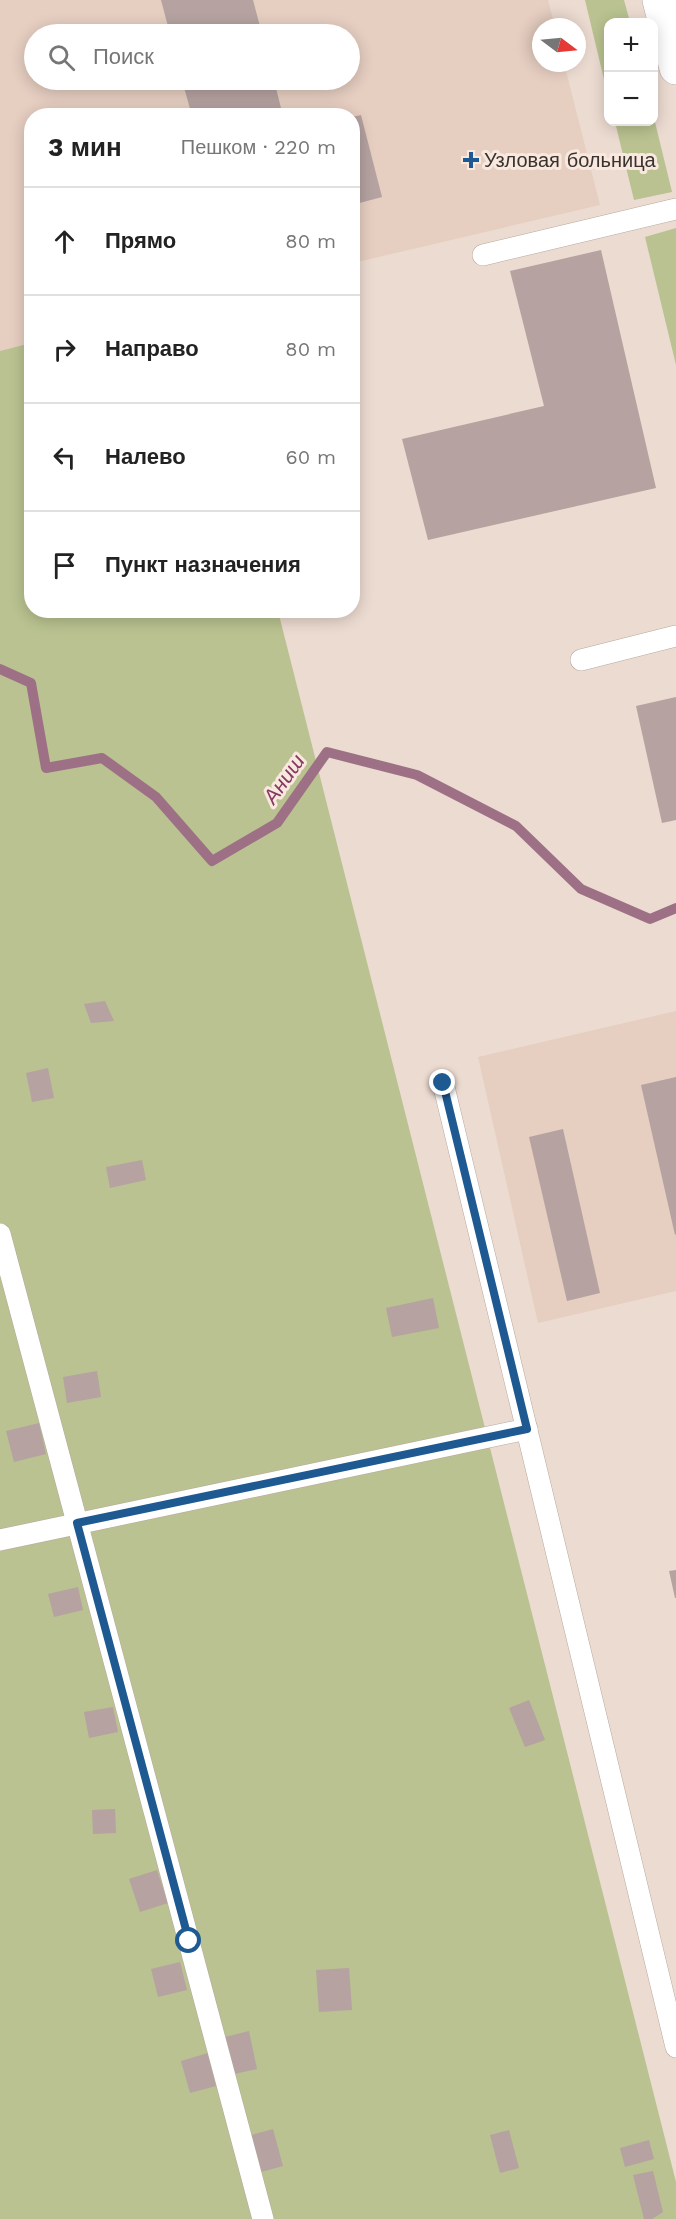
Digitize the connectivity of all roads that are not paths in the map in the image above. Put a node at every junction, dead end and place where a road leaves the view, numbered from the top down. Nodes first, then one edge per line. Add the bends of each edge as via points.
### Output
1 (659, 0) edge
2 (676, 68) edge
3 (676, 209) edge
4 (483, 255) dead end
5 (676, 636) edge
6 (581, 660) dead end
7 (443, 1083) dead end
8 (0, 1234) edge
9 (527, 1429) junction
10 (77, 1523) junction
11 (0, 1539) edge
12 (676, 2047) edge
13 (263, 2219) edge

1 - 2 street
3 - 4 lane
5 - 6 lane
7 - 9 lane
8 - 10 lane
9 - 10 lane
9 - 12 lane
10 - 11 lane
10 - 13 lane

